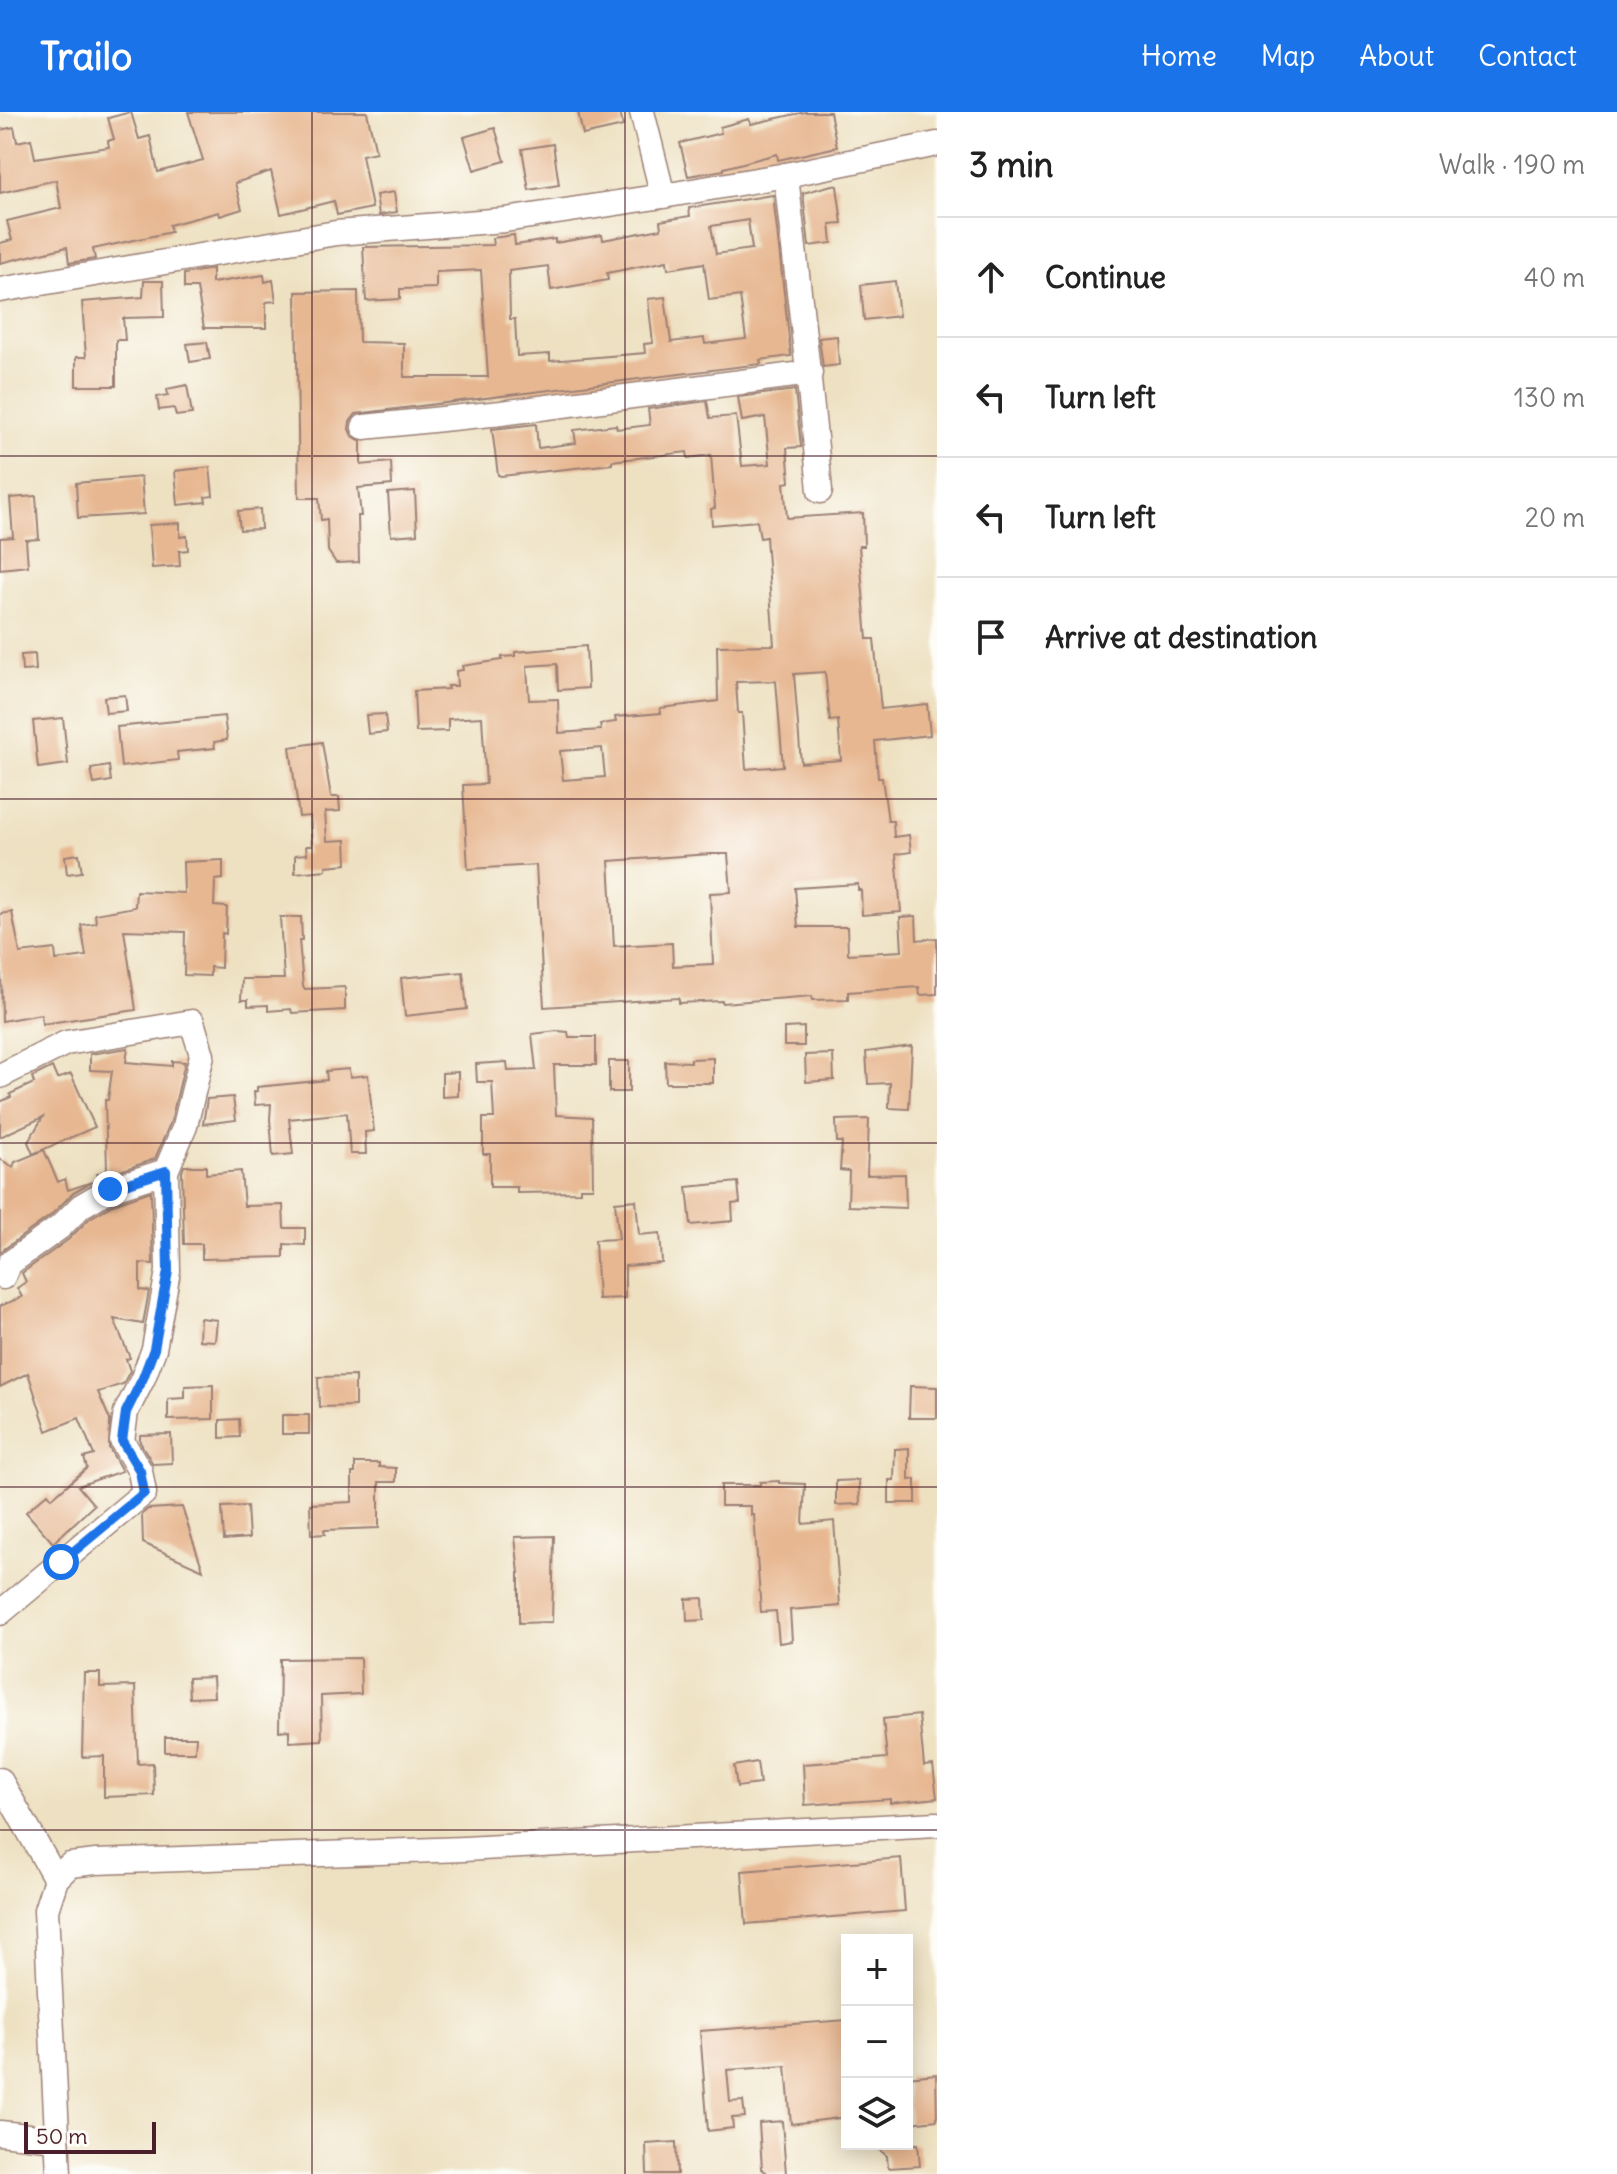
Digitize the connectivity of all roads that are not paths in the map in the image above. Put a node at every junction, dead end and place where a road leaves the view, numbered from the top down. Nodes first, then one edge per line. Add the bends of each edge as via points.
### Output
1 (642, 112) edge
2 (937, 144) edge
3 (786, 175) junction
4 (663, 196) junction
5 (0, 290) edge
6 (810, 373) junction
7 (364, 427) dead end
8 (820, 491) dead end
9 (0, 1076) edge
10 (166, 1171) junction
11 (1, 1278) edge
12 (0, 1613) edge
13 (0, 1780) edge
14 (937, 1824) edge
15 (56, 1879) junction
16 (0, 2133) edge
17 (57, 2139) junction
18 (59, 2174) edge

1 - 4 street
2 - 3 street
3 - 4 street
3 - 6 street
4 - 5 street via 505,220 336,233
6 - 7 street
6 - 8 street
9 - 10 street via 66,1043 192,1022 202,1055 185,1126
10 - 11 street via 110,1189 81,1206 10,1263
10 - 12 street via 168,1271 154,1349 126,1412 122,1441 140,1471 144,1493
13 - 15 street
14 - 15 street via 96,1862 70,1865
15 - 17 street via 46,1910
16 - 17 street
17 - 18 street

